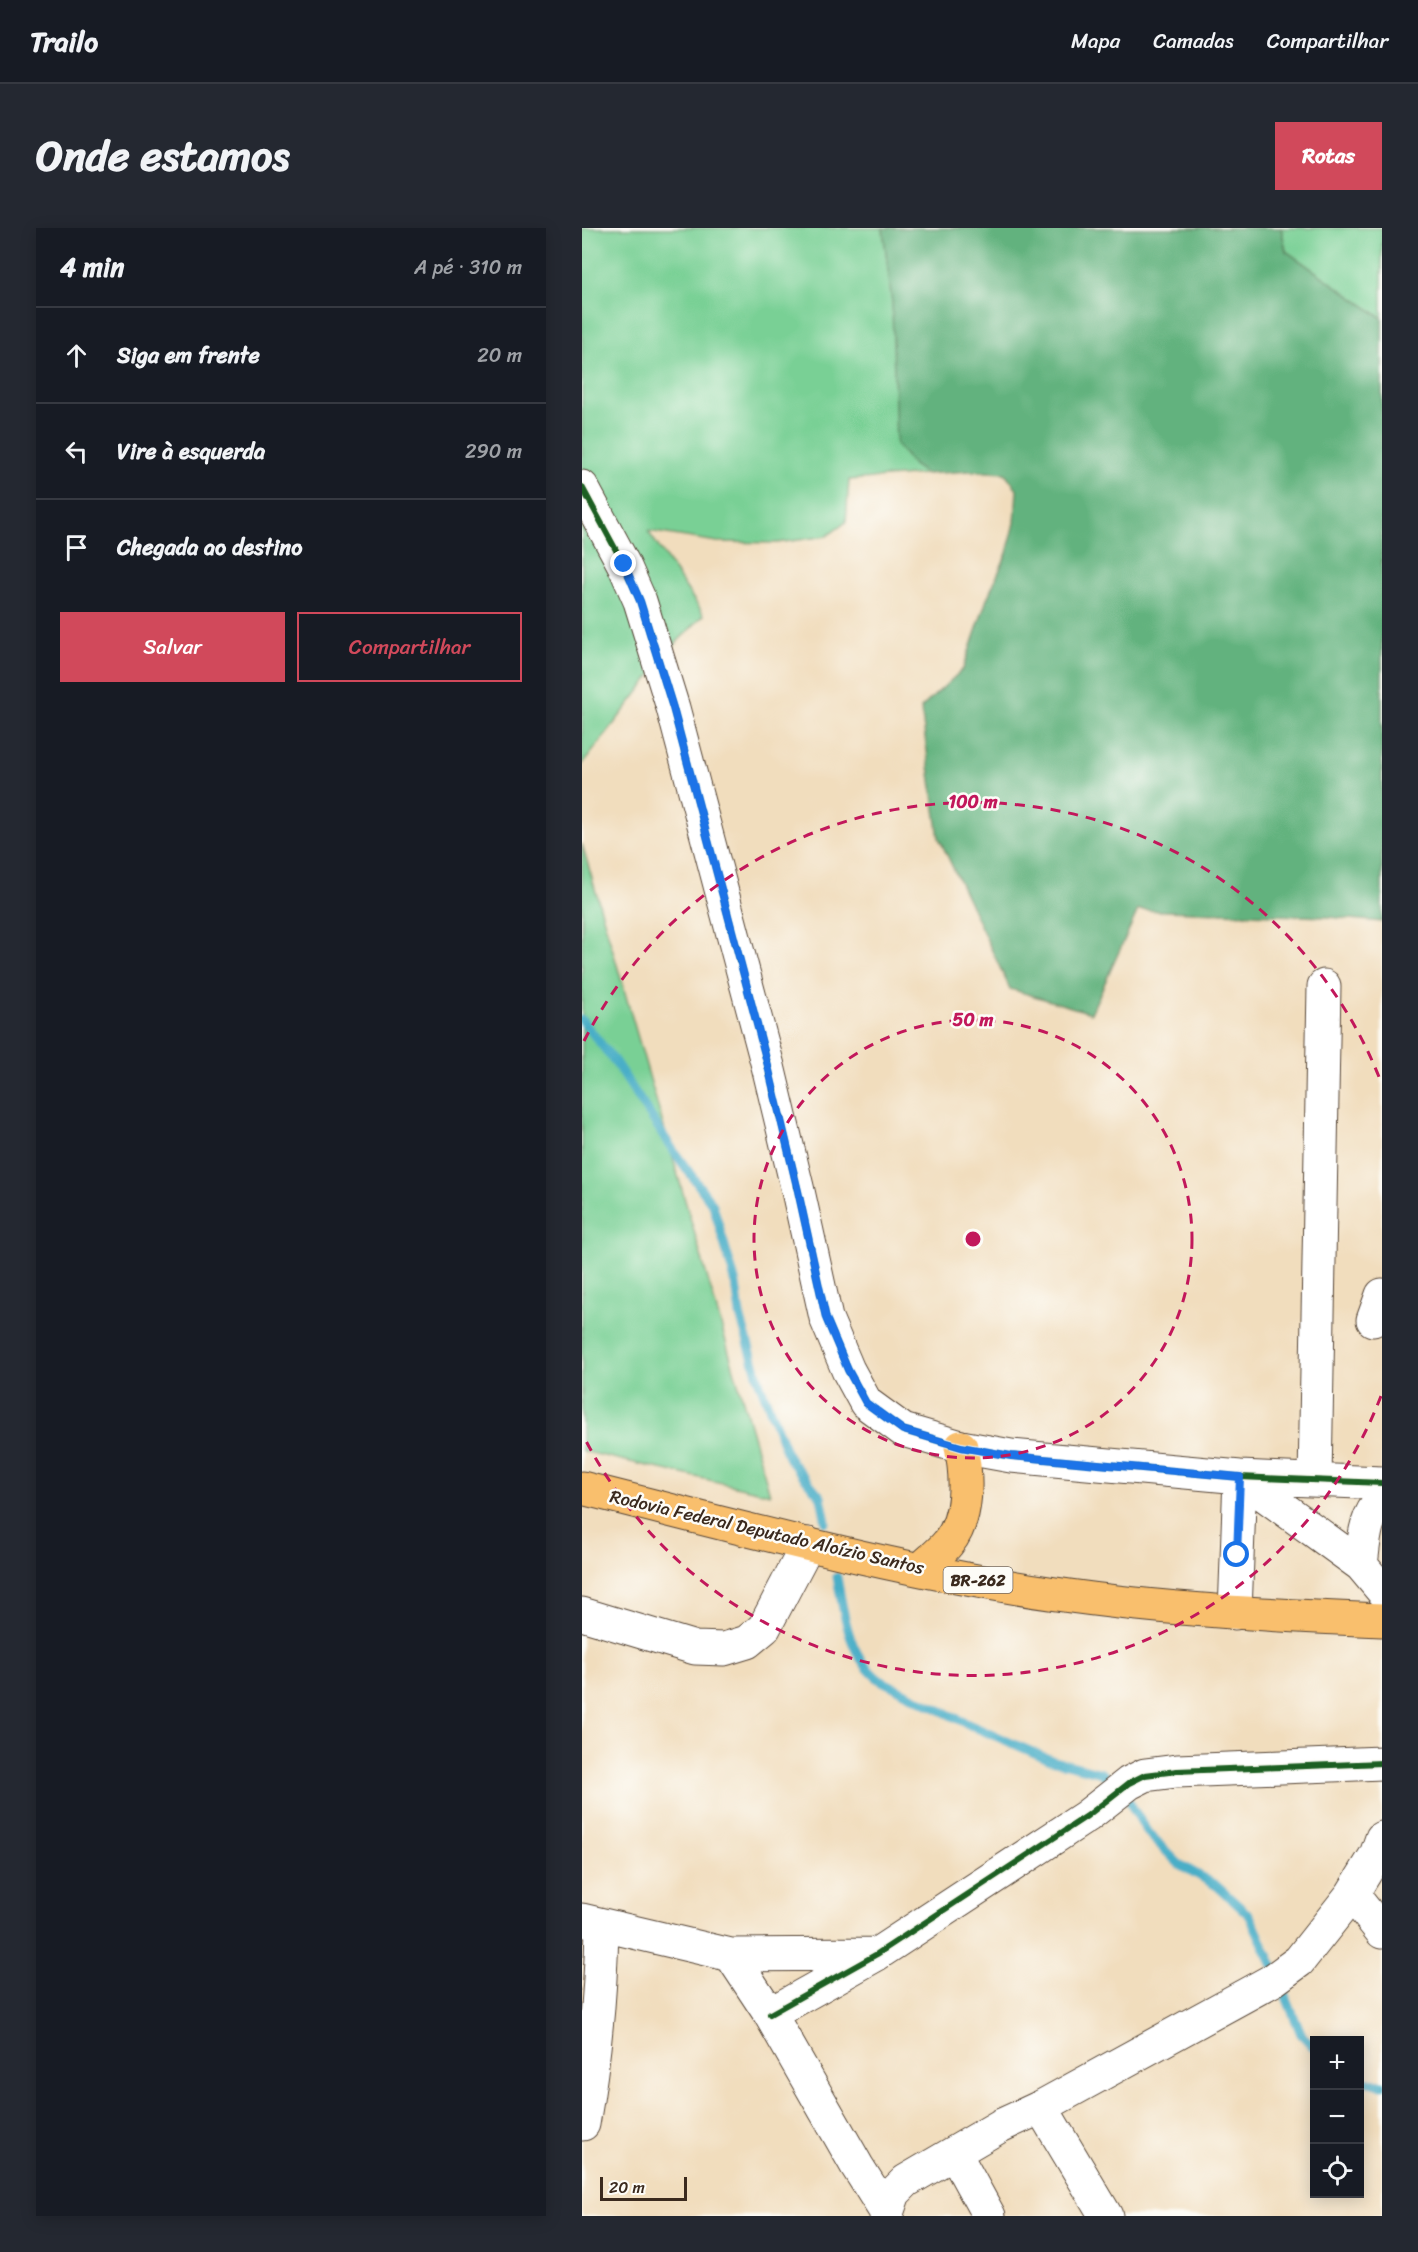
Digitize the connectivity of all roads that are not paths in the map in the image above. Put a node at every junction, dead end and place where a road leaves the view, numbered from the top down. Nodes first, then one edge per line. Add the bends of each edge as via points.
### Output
1 (582, 487) edge
2 (1324, 986) dead end
3 (961, 1447) junction
4 (1240, 1477) junction
5 (1316, 1480) junction
6 (1382, 1483) edge
7 (582, 1488) edge
8 (1382, 1500) edge
9 (808, 1544) junction
10 (1361, 1565) junction
11 (921, 1569) junction
12 (1382, 1590) edge
13 (1234, 1613) junction
14 (582, 1614) edge
15 (1382, 1620) edge
16 (1382, 1763) edge
17 (1380, 1847) edge
18 (1352, 1894) junction
19 (592, 1922) edge
20 (1382, 1932) edge
21 (730, 1954) junction
22 (877, 1954) junction
23 (770, 2014) junction
24 (1041, 2107) junction
25 (583, 2124) edge
26 (955, 2154) junction
27 (886, 2214) edge
28 (989, 2216) edge
29 (1106, 2216) edge

1 - 3 street via 640,601 673,708 768,1066 826,1318 866,1403 903,1430
2 - 5 street
3 - 4 street via 1011,1456
3 - 11 highway via 966,1470 965,1498 957,1527 950,1542
4 - 5 street
4 - 10 street
4 - 13 street
5 - 6 street
7 - 9 highway, Rodovia Federal Deputado Aloízio Santos / BR-262
8 - 10 street via 1369,1519
9 - 11 highway, Rodovia Federal Deputado Aloízio Santos / BR-262
9 - 14 street via 764,1628 747,1642 724,1648 695,1648
10 - 12 street
11 - 13 highway, Rodovia Federal Deputado Aloízio Santos / BR-262 via 1055,1594
13 - 15 highway, Rodovia Federal Deputado Aloízio Santos / BR-262
16 - 22 street via 1145,1775
17 - 18 street
18 - 20 street
18 - 24 street via 1299,1961 1272,1980
19 - 21 street
19 - 25 street via 601,1988
21 - 22 street
21 - 23 street
22 - 23 street
23 - 27 street
24 - 26 street
24 - 29 street
26 - 27 street via 906,2181 894,2193
26 - 28 street

